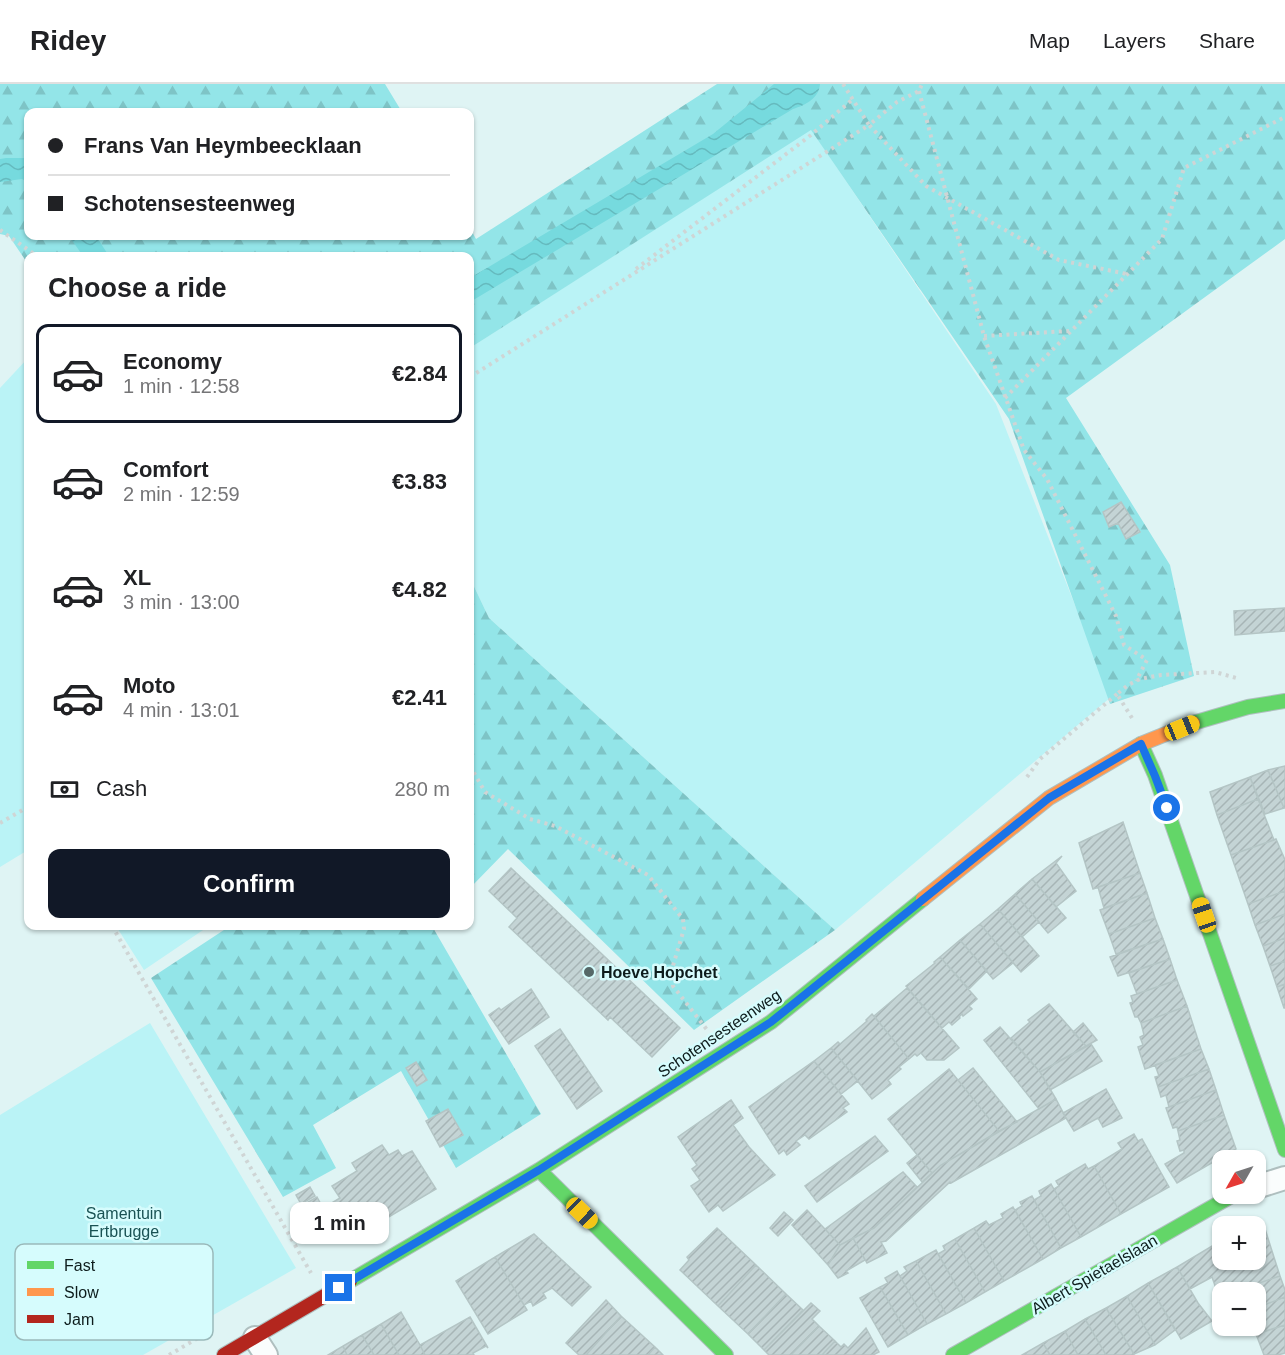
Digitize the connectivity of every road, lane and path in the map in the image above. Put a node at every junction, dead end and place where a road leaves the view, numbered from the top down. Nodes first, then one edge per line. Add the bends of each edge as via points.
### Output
1 (843, 84) edge
2 (922, 84) edge
3 (919, 91) junction
4 (853, 99) junction
5 (1285, 117) edge
6 (870, 125) junction
7 (947, 198) junction
8 (0, 230) edge
9 (31, 252) edge
10 (1126, 274) junction
11 (616, 285) junction
12 (1069, 331) junction
13 (984, 336) junction
14 (474, 374) edge
15 (1005, 398) junction
16 (1245, 680) dead end
17 (1136, 681) junction
18 (1117, 694) junction
19 (1285, 701) edge
20 (1134, 722) dead end
21 (1141, 744) junction
22 (474, 773) edge
23 (1032, 779) dead end
24 (24, 809) edge
25 (0, 824) edge
26 (114, 930) edge
27 (724, 1051) junction
28 (1285, 1150) edge
29 (539, 1170) junction
30 (1285, 1178) edge
31 (1266, 1184) edge
32 (1217, 1204) edge
33 (310, 1270) junction
34 (302, 1275) dead end
35 (320, 1300) junction
36 (195, 1340) edge
37 (260, 1347) edge
38 (169, 1355) edge
39 (224, 1355) edge
40 (726, 1355) edge
41 (953, 1355) edge

1 - 4 path
2 - 3 path
3 - 6 path via 897,102
3 - 7 path
4 - 6 path
4 - 11 path
5 - 10 path via 1184,168 1162,239
6 - 7 path via 926,186
6 - 11 path
7 - 10 path via 1059,260
7 - 13 path
8 - 9 path
10 - 12 path
11 - 14 path
12 - 13 path
12 - 15 path
13 - 15 path
15 - 17 path via 1024,450 1047,479 1116,616 1124,645 1147,660
16 - 17 path via 1215,672 1161,675
17 - 18 path
18 - 20 path
18 - 23 path via 1040,759 1022,785
19 - 21 street, Schotensesteenweg via 1202,720
21 - 27 street, Schotensesteenweg via 1049,798 771,1022
21 - 28 street
22 - 27 path via 485,792 530,819 555,826 648,875 682,919 684,929 672,969 673,986
24 - 25 path
26 - 33 path
27 - 29 street, Schotensesteenweg
29 - 35 street, Schotensesteenweg
29 - 40 street
30 - 31 street
32 - 41 street, Albert Spietaelslaan
33 - 34 path
33 - 35 path
35 - 37 street, Schotensesteenweg
36 - 38 path
37 - 39 street, Schotensesteenweg

